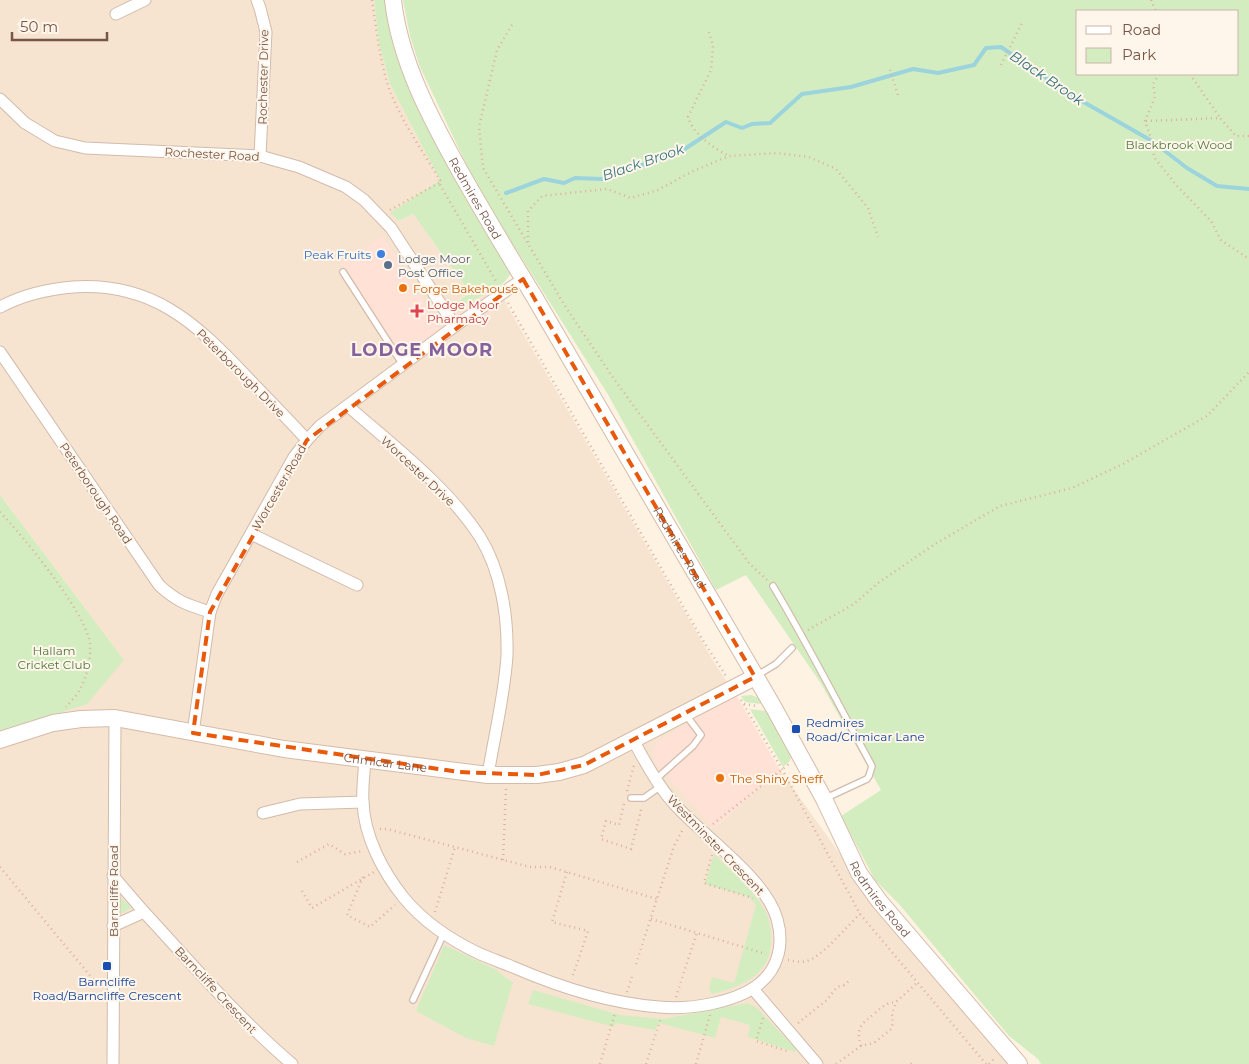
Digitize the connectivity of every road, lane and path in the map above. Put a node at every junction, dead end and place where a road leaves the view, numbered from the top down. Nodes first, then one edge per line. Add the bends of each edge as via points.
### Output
1 (145, 0) edge
2 (257, 0) edge
3 (372, 0) edge
4 (393, 0) edge
5 (116, 14) dead end
6 (1022, 23) dead end
7 (512, 25) dead end
8 (708, 32) dead end
9 (1001, 66) dead end
10 (890, 70) dead end
11 (1158, 75) edge
12 (1191, 75) edge
13 (898, 95) dead end
14 (0, 99) edge
15 (1220, 118) junction
16 (1146, 121) junction
17 (1249, 136) edge
18 (260, 156) junction
19 (729, 156) junction
20 (440, 183) junction
21 (380, 216) junction
22 (878, 236) dead end
23 (528, 243) junction
24 (1249, 259) edge
25 (343, 272) dead end
26 (523, 279) junction
27 (502, 293) junction
28 (0, 307) edge
29 (455, 326) junction
30 (0, 352) edge
31 (403, 364) junction
32 (1249, 372) edge
33 (348, 406) junction
34 (307, 440) junction
35 (0, 512) edge
36 (251, 534) junction
37 (358, 585) dead end
38 (773, 586) joint
39 (210, 612) junction
40 (802, 634) junction
41 (792, 648) dead end
42 (756, 676) junction
43 (734, 687) junction
44 (685, 713) junction
45 (115, 718) junction
46 (53, 723) junction
47 (193, 733) junction
48 (0, 740) edge
49 (636, 745) junction
50 (800, 755) junction
51 (365, 760) junction
52 (488, 775) junction
53 (507, 776) junction
54 (658, 783) junction
55 (632, 798) dead end
56 (644, 798) junction
57 (824, 798) junction
58 (362, 802) junction
59 (263, 813) dead end
60 (692, 821) junction
61 (368, 831) junction
62 (703, 832) junction
63 (715, 844) junction
64 (456, 847) junction
65 (375, 848) junction
66 (503, 860) junction
67 (297, 862) dead end
68 (384, 866) junction
69 (0, 867) edge
70 (567, 872) junction
71 (113, 876) junction
72 (363, 878) junction
73 (302, 891) dead end
74 (404, 898) junction
75 (657, 899) junction
76 (771, 903) junction
77 (144, 912) junction
78 (860, 914) dead end
79 (651, 919) junction
80 (431, 924) junction
81 (113, 926) junction
82 (697, 932) junction
83 (444, 933) junction
84 (778, 958) junction
85 (636, 964) dead end
86 (632, 977) dead end
87 (850, 980) dead end
88 (917, 983) dead end
89 (569, 988) junction
90 (753, 989) junction
91 (113, 990) junction
92 (414, 1000) dead end
93 (618, 1001) junction
94 (896, 1002) junction
95 (712, 1003) junction
96 (767, 1005) junction
97 (669, 1007) junction
98 (788, 1030) junction
99 (861, 1046) junction
100 (814, 1061) edge
101 (916, 1061) dead end
102 (113, 1064) edge
103 (292, 1064) edge
104 (600, 1064) edge
105 (646, 1064) edge
106 (696, 1064) edge
107 (836, 1064) edge
108 (911, 1064) edge
109 (1019, 1064) edge

1 - 5 street
2 - 18 street, Rochester Drive via 266,32
3 - 20 path via 386,81
4 - 26 street, Redmires Road via 405,55 422,95 443,140
6 - 9 path
7 - 23 path via 497,50 479,127 483,168
8 - 19 path via 713,46 711,70 688,117 690,125 714,148
10 - 13 path
11 - 16 path via 1153,84 1155,97
12 - 15 path
14 - 18 street, Rochester Road via 25,123 55,141 85,148
15 - 16 path
15 - 17 path via 1236,136
16 - 24 path via 1154,157 1211,221 1221,240
18 - 21 street, Rochester Road via 299,167 346,188
19 - 22 path via 777,152 809,157 836,169 868,208
19 - 23 path via 658,190 631,198 607,189 542,196 528,211
20 - 21 path
20 - 27 path
21 - 29 street, Rochester Road
23 - 38 path via 614,379 749,563
25 - 31 lane
26 - 27 street, Worcester Road
26 - 42 street, Redmires Road
27 - 29 street, Worcester Road
27 - 43 path via 693,623
28 - 34 street, Peterborough Drive via 29,294 64,288 96,286 146,297 193,324
29 - 31 street, Worcester Road
30 - 39 street, Peterborough Road via 159,585 183,603
31 - 33 street, Worcester Road
32 - 40 path via 1207,416 1123,464 1072,488 1000,506 935,544 878,583 854,604
33 - 34 street, Worcester Road
33 - 52 street, Worcester Drive via 447,495 481,538 491,559 505,610 506,656
34 - 36 street, Worcester Road
35 - 46 path via 83,621 90,644 80,690
36 - 37 street
36 - 39 street, Worcester Road
38 - 40 lane
39 - 47 street, Worcester Road
40 - 57 lane via 872,766 866,779
41 - 42 lane via 776,664
42 - 43 street, Crimicar Lane
42 - 50 street, Redmires Road
43 - 44 street, Crimicar Lane
44 - 49 street, Crimicar Lane
44 - 54 lane via 701,735
45 - 46 street, Crimicar Lane
45 - 47 street, Crimicar Lane
45 - 71 street, Barncliffe Road
46 - 48 street, Crimicar Lane
47 - 51 street, Crimicar Lane
49 - 53 street, Crimicar Lane via 571,769
49 - 54 street, Westminster Crescent
49 - 56 path via 619,825 606,821 601,839 631,849
50 - 57 street, Redmires Road
50 - 62 path
51 - 52 street, Crimicar Lane
51 - 58 street, Westminster Crescent
52 - 53 street, Crimicar Lane
53 - 66 path
54 - 56 lane
54 - 60 street, Westminster Crescent
55 - 56 lane
57 - 109 street, Redmires Road via 860,873 880,902
58 - 59 street via 300,804
58 - 61 street, Westminster Crescent
60 - 62 street, Westminster Crescent
60 - 75 path via 682,830 674,846
61 - 64 path via 387,829
61 - 65 street, Westminster Crescent
62 - 63 street, Westminster Crescent
63 - 76 street, Westminster Crescent via 763,890
63 - 76 path via 704,882
64 - 66 path
64 - 80 path
65 - 67 path via 345,854 329,844
65 - 68 street, Westminster Crescent
66 - 70 path
68 - 72 path
68 - 74 street, Westminster Crescent
69 - 91 path via 97,984
70 - 75 path
70 - 89 path via 552,922 588,931
71 - 77 street, Barncliffe Crescent
71 - 81 street, Barncliffe Road
72 - 73 path via 312,908
72 - 74 path via 347,916 370,927
74 - 80 street, Westminster Crescent
75 - 79 path
76 - 84 street, Westminster Crescent via 780,930
77 - 81 street
77 - 103 street, Barncliffe Crescent via 259,1036
78 - 84 path via 818,956 801,962
79 - 82 path
79 - 85 path
80 - 83 street, Westminster Crescent
81 - 91 street, Barncliffe Road
82 - 84 path
82 - 97 path
83 - 89 street, Westminster Crescent via 477,953
83 - 92 lane
84 - 90 street, Westminster Crescent via 773,969
86 - 93 path via 627,994
87 - 98 path via 837,987 827,1000
88 - 94 path
89 - 93 street, Westminster Crescent
90 - 95 street, Westminster Crescent
90 - 96 street
91 - 102 street, Barncliffe Road
93 - 97 street, Westminster Crescent
93 - 104 path
94 - 99 path via 891,1029 874,1043
94 - 99 path via 887,1003 861,1023 857,1036
95 - 97 street, Westminster Crescent
95 - 106 path
96 - 98 street
96 - 100 path via 756,1041
97 - 105 path
98 - 100 street
99 - 107 path
101 - 108 path

